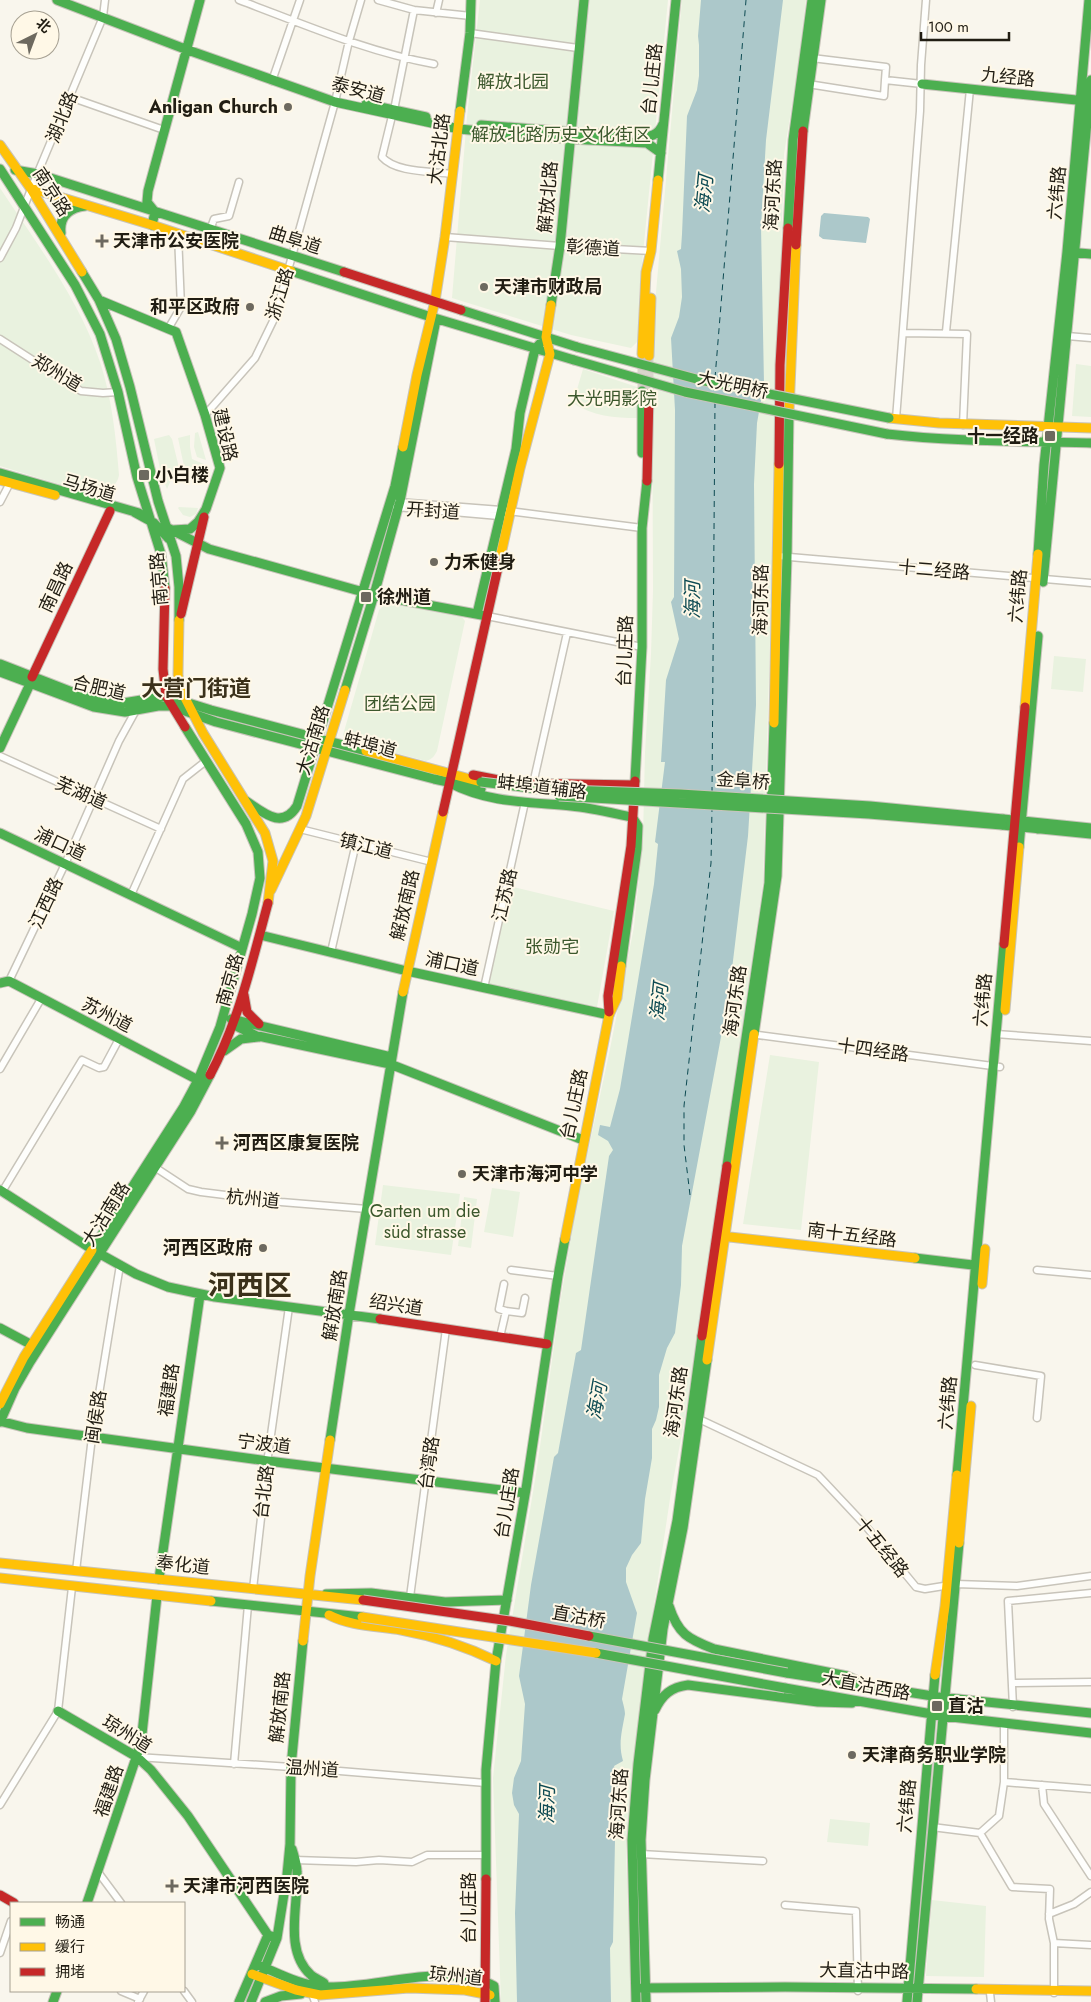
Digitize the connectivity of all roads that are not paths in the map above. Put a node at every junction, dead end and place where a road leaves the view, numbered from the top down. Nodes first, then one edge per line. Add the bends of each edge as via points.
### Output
1 (58, 0) edge
2 (73, 0) edge
3 (105, 0) edge
4 (200, 0) edge
5 (239, 0) edge
6 (300, 0) edge
7 (361, 0) edge
8 (378, 0) edge
9 (439, 0) edge
10 (471, 0) edge
11 (584, 0) edge
12 (812, 0) edge
13 (821, 0) edge
14 (926, 0) edge
15 (1089, 0) edge
16 (674, 1) edge
17 (414, 10) junction
18 (436, 13) junction
19 (103, 14) junction
20 (471, 16) junction
21 (292, 20) junction
22 (470, 33) junction
23 (348, 41) junction
24 (186, 46) junction
25 (578, 48) junction
26 (812, 58) junction
27 (404, 59) junction
28 (434, 64) dead end
29 (273, 78) junction
30 (885, 80) junction
31 (1091, 80) edge
32 (808, 84) junction
33 (922, 84) junction
34 (970, 89) junction
35 (70, 97) junction
36 (336, 100) junction
37 (1087, 101) edge
38 (393, 113) junction
39 (572, 114) junction
40 (663, 124) junction
41 (459, 127) junction
42 (164, 130) junction
43 (588, 134) junction
44 (569, 136) junction
45 (0, 145) edge
46 (6, 153) junction
47 (660, 153) junction
48 (17, 169) junction
49 (3, 172) edge
50 (38, 174) junction
51 (452, 174) junction
52 (238, 182) dead end
53 (31, 189) junction
54 (148, 191) junction
55 (18, 197) junction
56 (129, 204) junction
57 (90, 206) junction
58 (26, 207) junction
59 (155, 212) junction
60 (152, 225) junction
61 (210, 230) junction
62 (178, 234) junction
63 (61, 236) junction
64 (445, 237) junction
65 (560, 246) junction
66 (651, 250) junction
67 (1071, 252) junction
68 (1091, 254) edge
69 (292, 256) junction
70 (0, 258) edge
71 (287, 270) junction
72 (99, 300) junction
73 (435, 301) junction
74 (434, 318) junction
75 (168, 329) junction
76 (946, 332) junction
77 (903, 333) junction
78 (1067, 336) junction
79 (546, 337) junction
80 (1091, 338) edge
81 (0, 339) edge
82 (576, 346) joint
83 (535, 350) junction
84 (550, 354) junction
85 (645, 355) tunnel mouth
86 (574, 360) joint
87 (118, 392) junction
88 (645, 392) tunnel mouth
89 (205, 415) junction
90 (893, 419) junction
91 (1048, 425) junction
92 (963, 426) junction
93 (1058, 426) junction
94 (1091, 428) edge
95 (1046, 441) junction
96 (1057, 442) junction
97 (1091, 443) edge
98 (0, 473) edge
99 (11, 479) junction
100 (0, 480) edge
101 (0, 502) edge
102 (389, 504) junction
103 (399, 504) junction
104 (206, 508) junction
105 (110, 511) junction
106 (511, 512) junction
107 (500, 513) junction
108 (150, 520) junction
109 (168, 528) junction
110 (642, 528) junction
111 (173, 544) junction
112 (196, 544) junction
113 (782, 556) junction
114 (1040, 579) junction
115 (1091, 583) edge
116 (363, 592) junction
117 (374, 595) junction
118 (477, 614) junction
119 (487, 616) junction
120 (178, 624) junction
121 (567, 633) junction
122 (642, 647) junction
123 (0, 664) edge
124 (0, 672) edge
125 (179, 680) junction
126 (31, 681) junction
127 (166, 696) junction
128 (186, 702) junction
129 (171, 706) junction
130 (211, 710) junction
131 (135, 712) junction
132 (194, 714) junction
133 (326, 714) junction
134 (299, 733) junction
135 (317, 743) junction
136 (328, 746) junction
137 (0, 748) edge
138 (0, 756) edge
139 (206, 761) junction
140 (449, 777) junction
141 (533, 784) junction
142 (481, 785) joint
143 (634, 785) junction
144 (95, 799) junction
145 (246, 802) junction
146 (526, 802) junction
147 (1016, 804) junction
148 (632, 817) junction
149 (1003, 822) junction
150 (1019, 823) junction
151 (1091, 828) edge
152 (161, 829) junction
153 (300, 829) junction
154 (0, 833) edge
155 (1091, 834) edge
156 (356, 843) junction
157 (432, 862) junction
158 (65, 864) junction
159 (271, 890) junction
160 (131, 896) junction
161 (260, 935) junction
162 (242, 948) junction
163 (332, 952) junction
164 (407, 971) junction
165 (4, 982) edge
166 (484, 988) junction
167 (244, 992) junction
168 (40, 999) junction
169 (610, 1015) junction
170 (231, 1025) junction
171 (263, 1027) junction
172 (750, 1034) junction
173 (1000, 1035) junction
174 (259, 1037) junction
175 (119, 1039) junction
176 (1091, 1041) edge
177 (222, 1053) junction
178 (390, 1060) junction
179 (997, 1067) junction
180 (0, 1068) edge
181 (198, 1080) junction
182 (583, 1140) junction
183 (152, 1165) junction
184 (2, 1187) edge
185 (367, 1209) junction
186 (721, 1236) junction
187 (96, 1250) junction
188 (120, 1265) junction
189 (980, 1266) junction
190 (511, 1270) dead end
191 (1037, 1270) dead end
192 (1091, 1275) edge
193 (558, 1276) junction
194 (504, 1284) dead end
195 (200, 1294) junction
196 (525, 1298) dead end
197 (289, 1307) junction
198 (506, 1311) junction
199 (349, 1314) junction
200 (0, 1328) edge
201 (446, 1329) junction
202 (500, 1337) junction
203 (547, 1344) junction
204 (32, 1345) junction
205 (975, 1365) junction
206 (0, 1404) edge
207 (1037, 1418) dead end
208 (699, 1419) junction
209 (0, 1422) edge
210 (92, 1437) junction
211 (177, 1449) junction
212 (268, 1461) junction
213 (326, 1468) junction
214 (427, 1481) junction
215 (525, 1493) junction
216 (0, 1563) edge
217 (76, 1571) junction
218 (1091, 1576) edge
219 (0, 1578) edge
220 (159, 1579) junction
221 (952, 1584) junction
222 (72, 1587) junction
223 (253, 1589) junction
224 (269, 1590) junction
225 (1091, 1593) edge
226 (308, 1594) junction
227 (320, 1594) junction
228 (157, 1596) junction
229 (410, 1597) junction
230 (363, 1600) joint
231 (507, 1600) junction
232 (668, 1604) junction
233 (248, 1605) junction
234 (269, 1607) junction
235 (306, 1610) junction
236 (320, 1611) junction
237 (362, 1617) joint
238 (496, 1661) junction
239 (787, 1673) joint
240 (1091, 1682) edge
241 (1013, 1683) junction
242 (785, 1688) joint
243 (879, 1690) junction
244 (932, 1697) junction
245 (945, 1698) junction
246 (870, 1703) junction
247 (1013, 1707) junction
248 (58, 1711) junction
249 (1091, 1713) edge
250 (931, 1714) junction
251 (943, 1716) junction
252 (652, 1719) junction
253 (1004, 1724) junction
254 (1091, 1732) edge
255 (137, 1757) junction
256 (234, 1764) junction
257 (291, 1767) junction
258 (1004, 1782) junction
259 (486, 1783) junction
260 (1042, 1785) junction
261 (1091, 1789) edge
262 (0, 1805) edge
263 (932, 1827) junction
264 (980, 1833) junction
265 (290, 1844) junction
266 (641, 1854) junction
267 (486, 1855) junction
268 (295, 1860) junction
269 (762, 1861) dead end
270 (98, 1872) junction
271 (1091, 1876) edge
272 (1091, 1892) edge
273 (0, 1895) edge
274 (12, 1902) edge
275 (87, 1902) edge
276 (120, 1902) edge
277 (785, 1905) dead end
278 (1049, 1914) junction
279 (10, 1924) edge
280 (272, 1936) junction
281 (1054, 1943) junction
282 (1091, 1945) edge
283 (0, 1953) edge
284 (256, 1964) junction
285 (266, 1968) junction
286 (252, 1974) junction
287 (262, 1978) junction
288 (485, 1979) junction
289 (334, 1987) junction
290 (858, 1990) junction
291 (1091, 1991) edge
292 (123, 1992) edge
293 (1054, 1992) junction
294 (913, 1993) edge
295 (641, 1994) edge
296 (1091, 1995) edge
297 (313, 1998) edge
298 (485, 1998) edge
299 (990, 1998) edge
300 (495, 1999) edge
301 (139, 2001) edge
302 (239, 2002) edge
303 (251, 2002) edge
304 (265, 2002) edge
305 (907, 2002) edge

1 - 19 main road, 泰安道
2 - 19 main road, 泰安道
3 - 19 street, 湖北路
4 - 24 main road
5 - 21 street
6 - 21 street
7 - 23 street, 浙江路
8 - 17 street
9 - 18 street
10 - 20 main road, 大沽北路
11 - 25 main road, 解放北路
12 - 113 main road, 海河东路 via 793,140 780,365
13 - 26 main road, 海河东路
14 - 33 street
15 - 37 main road, 六纬路
16 - 40 main road, 台儿庄路
17 - 18 street
17 - 27 street
18 - 20 street
19 - 24 main road, 泰安道
19 - 35 street, 湖北路
20 - 22 main road, 大沽北路
21 - 23 street
21 - 29 street
22 - 25 street
22 - 41 main road, 大沽北路
23 - 27 street
23 - 36 street, 浙江路
24 - 29 main road, 泰安道
24 - 42 main road
25 - 39 main road, 解放北路
26 - 30 street via 886,67
26 - 32 main road, 海河东路
27 - 28 street
27 - 38 street
29 - 36 main road, 泰安道
30 - 32 street via 884,96
30 - 33 street
31 - 37 main road, 六纬路
32 - 113 main road, 海河东路 via 790,362
33 - 34 main road, 九经路
33 - 77 street
34 - 37 main road, 九经路
34 - 76 street
35 - 42 street
35 - 50 street, 湖北路
36 - 38 main road, 泰安道
36 - 69 street, 浙江路
37 - 67 main road, 六纬路
38 - 41 main road, 泰安道
38 - 51 street via 382,157 396,167
39 - 43 main road via 574,126
39 - 44 main road, 解放北路
40 - 43 main road, 泰安道 via 659,133 651,137
40 - 47 main road, 台儿庄路
41 - 44 main road, 泰安道
41 - 51 main road, 大沽北路
42 - 54 main road
43 - 44 main road, 泰安道
44 - 47 main road, 泰安道 via 647,143
44 - 65 main road, 解放北路
45 - 46 main road, 南京路
46 - 48 main road, 南京路
46 - 50 main road
47 - 66 main road, 台儿庄路
48 - 49 main road
48 - 50 main road, 曲阜道
48 - 53 main road, 南京路
49 - 53 main road
49 - 55 main road, 南京路
50 - 53 street, 湖北路
50 - 56 main road, 曲阜道
51 - 64 main road, 大沽北路
52 - 61 street via 229,216 214,219
53 - 55 main road
53 - 57 main road, 曲阜道
53 - 58 street, 湖北路
53 - 63 main road, 南京路
54 - 56 main road via 141,200
54 - 59 main road via 147,202
55 - 58 main road, 南京路
56 - 59 main road, 曲阜道
57 - 60 main road, 曲阜道
57 - 63 main road via 75,207 66,212 60,225
58 - 70 street, 湖北路
58 - 87 main road, 南京路 via 87,307 100,334
59 - 60 main road
59 - 61 main road, 曲阜道
60 - 62 main road, 曲阜道
61 - 69 main road, 曲阜道
62 - 71 main road, 曲阜道
62 - 75 street via 181,307
63 - 72 main road, 南京路
64 - 65 street, 彰德道
64 - 73 main road, 大沽北路
65 - 66 street, 彰德道
65 - 79 main road, 解放北路
66 - 85 main road, 台儿庄路
67 - 68 main road
67 - 78 main road, 六纬路
67 - 91 main road, 六纬路
69 - 71 street, 浙江路
69 - 73 main road, 曲阜道
71 - 74 main road, 曲阜道
71 - 89 street, 浙江路 via 275,317 255,358
72 - 75 main road
72 - 109 main road, 南京路 via 122,358 158,501
73 - 74 main road, 大沽北路
73 - 79 main road, 曲阜道
74 - 83 main road, 曲阜道
74 - 102 main road, 大沽北路
74 - 103 main road, 大沽北路
75 - 89 main road, 建设路 via 176,332
76 - 77 street
76 - 92 street via 967,334
77 - 90 street
78 - 80 street
78 - 93 main road, 六纬路
79 - 82 main road, 曲阜道
79 - 83 main road
79 - 84 main road, 解放北路
81 - 87 street, 郑州道 via 81,390 103,394
82 - 90 main road, 大光明桥, bridge via 700,380
83 - 84 main road, 曲阜道
83 - 107 main road
84 - 86 main road, 曲阜道
84 - 106 main road, 解放北路 via 524,448
86 - 95 main road, 大光明桥, bridge via 686,392 887,434 984,442
87 - 108 main road, 南京路 via 136,477
88 - 110 main road, 台儿庄路
89 - 104 main road, 建设路 via 220,468
90 - 92 main road
91 - 92 main road
91 - 93 main road
91 - 95 main road, 六纬路
93 - 94 main road
93 - 96 main road, 六纬路
95 - 96 main road
95 - 114 main road, 六纬路
96 - 97 main road
96 - 114 main road, 六纬路
98 - 99 main road, 马场道
99 - 100 main road, 马场道
99 - 101 street
99 - 105 main road, 马场道
99 - 108 main road, 马场道 via 134,512
102 - 103 street, 开封道
102 - 116 main road, 大沽北路
103 - 107 street, 开封道
103 - 117 main road, 大沽北路
104 - 109 main road, 建设路 via 190,529
104 - 112 main road
105 - 108 main road, 马场道
105 - 126 main road, 南昌路
106 - 107 street, 开封道
106 - 110 street, 开封道
106 - 119 main road, 解放北路
107 - 118 main road
108 - 109 main road
108 - 111 main road
108 - 127 main road, 南京路 via 161,554 166,585 163,669
109 - 111 main road, 南京路
109 - 112 main road
110 - 122 main road, 台儿庄路
111 - 120 main road, 南京路 via 179,587
112 - 116 main road
112 - 120 main road
113 - 114 street, 十二经路
113 - 172 main road, 海河东路 via 777,876
114 - 115 street, 十二经路
114 - 147 main road, 六纬路
114 - 150 main road, 六纬路
116 - 117 main road
116 - 133 main road, 大沽南路
117 - 118 main road
117 - 136 main road, 大沽南路
118 - 119 main road
119 - 121 street
119 - 140 main road, 解放南路
120 - 125 main road, 南京路
121 - 122 street
121 - 141 street
122 - 143 main road, 台儿庄路
123 - 126 main road, 合肥道
124 - 126 main road, 合肥道
125 - 128 main road, 南京路
125 - 130 main road via 187,694
126 - 127 main road, 合肥道 via 108,702
126 - 131 main road, 合肥道 via 94,707
126 - 137 main road, 南昌路
127 - 128 main road, 蚌埠道
127 - 129 main road, 南京路
128 - 130 main road, 蚌埠道
128 - 132 main road, 南京路
129 - 131 main road, 合肥道
129 - 132 main road, 合肥道
129 - 139 main road, 南京路
130 - 134 main road, 蚌埠道
131 - 144 street, 江西路
132 - 135 main road, 蚌埠道
132 - 145 main road, 南京路
133 - 134 main road via 316,728
133 - 135 main road, 大沽南路
134 - 135 main road, 蚌埠道
135 - 136 main road, 蚌埠道
135 - 145 main road, 大沽南路 via 294,813 277,819
136 - 140 main road, 蚌埠道
136 - 140 main road, 蚌埠道 via 428,777
136 - 153 main road, 大沽南路
138 - 144 street, 芜湖道
139 - 152 street via 183,779
139 - 162 main road, 南京路 via 246,824 260,861 257,894
140 - 141 main road, 蚌埠道 via 468,774
140 - 142 main road, 蚌埠道
140 - 146 main road, 蚌埠道辅路 via 467,792
140 - 157 main road, 解放南路
141 - 143 main road, 蚌埠道
142 - 149 main road, 金阜桥, bridge via 523,794
143 - 148 main road, 台儿庄路
144 - 152 street, 芜湖道
144 - 158 street, 江西路
145 - 159 main road, 南京路 via 269,844 273,861
146 - 148 main road, 蚌埠道辅路
146 - 166 street, 江苏路
147 - 149 main road
147 - 150 main road, 六纬路
148 - 169 main road, 台儿庄路 via 631,846 608,996
149 - 150 main road, 金阜桥
150 - 151 main road
150 - 155 main road via 1038,829
150 - 173 main road, 六纬路
152 - 160 street
153 - 156 street, 镇江道
153 - 159 main road, 大沽南路
154 - 158 main road, 浦口道
156 - 157 street, 镇江道
156 - 163 street
157 - 164 main road, 解放南路
158 - 160 main road, 浦口道
158 - 165 street, 江西路
159 - 161 main road, 南京路
160 - 162 main road, 浦口道
161 - 163 main road, 浦口道
161 - 167 main road, 南京路
162 - 170 main road, 南京路 via 230,988
163 - 164 main road, 浦口道
164 - 166 main road, 浦口道
164 - 178 main road, 解放南路
165 - 168 main road, 苏州道
166 - 169 main road, 浦口道
167 - 170 main road, 南京路
167 - 171 main road via 248,1016
168 - 175 main road, 苏州道
168 - 180 street
169 - 182 main road, 台儿庄路
170 - 171 main road, 南京路
170 - 174 main road, 南京路
170 - 177 main road, 大沽南路
170 - 181 main road, 大沽南路 via 212,1046
171 - 178 main road, 南京路
172 - 179 street, 十四经路
172 - 186 main road, 海河东路
173 - 176 street
173 - 179 main road, 六纬路
174 - 177 main road via 237,1040
174 - 178 main road, 南京路
175 - 181 main road, 苏州道
175 - 184 street via 104,1067 82,1060
177 - 183 main road, 大沽南路 via 199,1097
178 - 182 main road, 南京路
178 - 185 main road, 解放南路
179 - 189 main road, 六纬路
181 - 183 main road, 大沽南路
182 - 193 main road, 台儿庄路
183 - 185 street, 杭州道 via 188,1189 201,1192
183 - 187 main road, 大沽南路
184 - 187 main road, 绍兴道
185 - 199 main road, 解放南路
186 - 189 main road, 南十五经路
186 - 208 main road, 海河东路
186 - 295 main road, 海河东路 via 677,1521 653,1639 638,1764 632,1840
187 - 188 main road, 绍兴道
187 - 204 main road, 大沽南路
187 - 209 main road, 大沽南路 via 15,1388
188 - 195 main road, 绍兴道 via 160,1284
188 - 210 street, 闽侯路
189 - 205 main road, 六纬路
189 - 221 main road, 六纬路
190 - 193 street
191 - 192 street
193 - 203 main road, 台儿庄路
194 - 198 street via 499,1309
195 - 197 main road, 绍兴道
195 - 211 main road, 福建路
196 - 198 street via 522,1313
197 - 199 main road, 绍兴道
197 - 212 street, 台北路
198 - 202 street
199 - 201 main road, 绍兴道
199 - 213 main road, 解放南路
200 - 204 main road
201 - 202 main road, 绍兴道
201 - 214 street, 台湾路
202 - 203 main road, 绍兴道
203 - 215 main road, 台儿庄路
204 - 206 main road, 大沽南路
205 - 207 street via 1041,1376
205 - 221 main road, 六纬路
208 - 221 street, 十五经路 via 818,1475 916,1587 925,1589
208 - 232 main road, 海河东路
209 - 210 main road, 宁波道
210 - 211 main road, 宁波道
210 - 217 street, 闽侯路
211 - 212 main road, 宁波道
211 - 220 main road, 福建路
212 - 213 main road, 宁波道
212 - 223 street, 台北路
213 - 214 main road, 宁波道
213 - 226 main road, 解放南路
214 - 215 main road, 宁波道
214 - 229 street, 台湾路
215 - 231 main road, 台儿庄路
216 - 217 main road, 奉化道
217 - 220 main road, 奉化道
218 - 221 street, 十五经路 via 1017,1586
219 - 222 main road, 奉化道
220 - 223 main road, 奉化道
221 - 244 main road, 六纬路
221 - 245 main road, 六纬路
222 - 228 main road, 奉化道
222 - 248 street
223 - 224 main road, 奉化道
224 - 226 main road, 奉化道
224 - 234 main road via 278,1598
225 - 241 street via 1008,1601
226 - 227 main road, 奉化道
226 - 235 main road, 解放南路
227 - 229 main road via 342,1591
227 - 230 main road, 奉化道
228 - 233 main road, 奉化道
228 - 255 main road, 福建路
229 - 231 main road via 445,1602
230 - 239 main road, 直沽桥, bridge via 510,1620
231 - 238 main road, 台儿庄路
232 - 243 main road via 674,1622 693,1641 714,1649 847,1676
232 - 252 main road, 海河东路
233 - 234 main road, 奉化道
233 - 256 street
234 - 235 main road, 奉化道
235 - 236 main road, 奉化道
235 - 257 main road, 解放南路
236 - 237 main road, 奉化道
236 - 238 main road via 339,1620 425,1634 473,1649
237 - 242 main road, 直沽桥, bridge via 599,1653
238 - 259 main road, 台儿庄路
239 - 243 main road, 大直沽西路
240 - 241 street
241 - 247 street
242 - 246 main road, 大直沽西路
243 - 244 main road, 大直沽西路
244 - 245 main road, 大直沽西路
244 - 250 main road, 六纬路
245 - 247 main road, 大直沽西路
245 - 251 main road, 六纬路
246 - 250 main road, 大直沽西路
246 - 252 main road via 818,1702 688,1684 666,1692
247 - 249 main road, 大直沽西路
248 - 255 main road, 琼州道
248 - 262 street
250 - 251 main road, 大直沽西路
250 - 294 main road, 六纬路
251 - 253 main road, 大直沽西路
251 - 263 main road, 六纬路
252 - 266 main road, 海河东路
253 - 254 main road, 大直沽西路
253 - 258 street
255 - 256 street, 温州道
255 - 270 main road, 福建路
255 - 280 main road, 琼州道 via 162,1782 188,1816
256 - 257 street, 温州道
257 - 259 street, 温州道
257 - 265 main road, 解放南路
258 - 260 street
258 - 264 street via 999,1816
259 - 267 main road, 台儿庄路
260 - 261 street
260 - 271 street via 1044,1804
263 - 264 street
263 - 294 main road, 六纬路
264 - 278 street via 1012,1887 1050,1889
265 - 268 main road
265 - 280 main road, 解放南路
266 - 269 street
266 - 295 main road, 海河东路
267 - 268 street via 427,1855 412,1862
267 - 288 main road, 台儿庄路
268 - 289 main road via 298,1956 312,1977
270 - 275 main road, 福建路
270 - 276 street
272 - 278 street via 1074,1904
273 - 274 main road
277 - 290 street via 856,1911
278 - 281 street
279 - 283 street
280 - 284 main road, 解放南路
280 - 285 main road, 解放南路
281 - 282 street
281 - 293 street
284 - 285 main road, 琼州道
284 - 286 main road, 解放南路
285 - 287 main road, 解放南路
285 - 289 main road, 琼州道 via 318,1986
286 - 287 main road, 琼州道
286 - 302 main road, 解放南路
287 - 297 main road, 琼州道
287 - 303 main road, 解放南路
288 - 289 main road, 琼州道 via 432,1977
288 - 298 main road, 台儿庄路
288 - 300 main road, 琼州道 via 494,1986
290 - 294 main road, 大直沽中路
290 - 295 main road, 大直沽中路
291 - 293 main road, 大直沽中路
292 - 301 street
293 - 294 main road, 大直沽中路
293 - 296 main road, 大直沽中路
293 - 299 main road, 大直沽中路
294 - 299 main road, 大直沽中路
294 - 305 main road, 六纬路
297 - 298 main road, 琼州道 via 409,1988 465,1990
297 - 304 main road via 287,1995
298 - 300 main road, 琼州道

